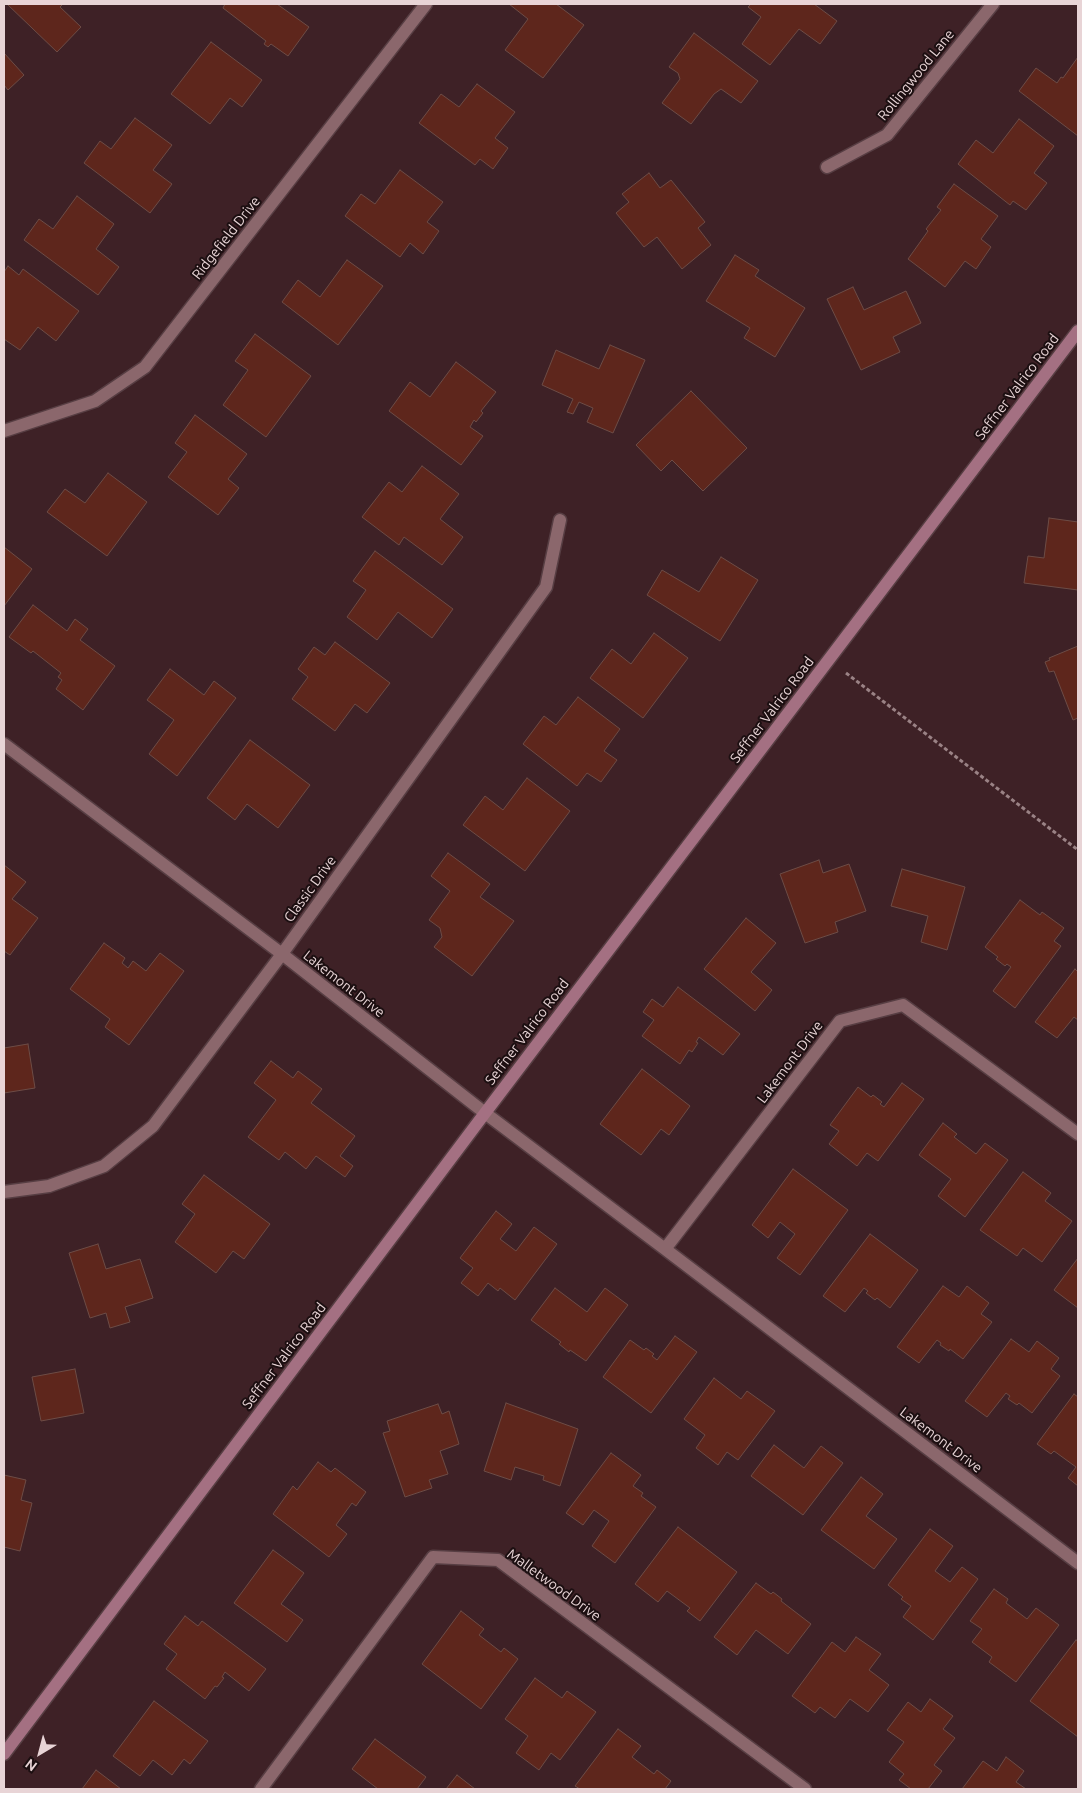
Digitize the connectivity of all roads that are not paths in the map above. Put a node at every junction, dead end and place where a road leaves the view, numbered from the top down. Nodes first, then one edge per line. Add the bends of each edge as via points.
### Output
1 (426, 4) edge
2 (992, 4) edge
3 (826, 167) dead end
4 (1078, 331) edge
5 (4, 431) edge
6 (560, 520) dead end
7 (4, 744) edge
8 (282, 954) junction
9 (485, 1113) junction
10 (1078, 1134) edge
11 (4, 1192) edge
12 (665, 1250) junction
13 (1078, 1563) edge
14 (4, 1754) edge
15 (261, 1789) edge
16 (806, 1789) edge

1 - 5 street, Ridgefield Drive via 145,367 95,401
2 - 3 street, Rollingwood Lane via 887,136
4 - 9 street, Seffner Valrico Road
6 - 8 street, Classic Drive via 546,588
7 - 8 street, Lakemont Drive
8 - 9 street, Lakemont Drive
8 - 11 street, Classic Drive via 153,1126 104,1166 50,1186
9 - 12 street, Lakemont Drive
9 - 14 street, Seffner Valrico Road
10 - 12 street, Lakemont Drive via 903,1005 840,1022
12 - 13 street, Lakemont Drive
15 - 16 street, Malletwood Drive via 433,1557 498,1560

